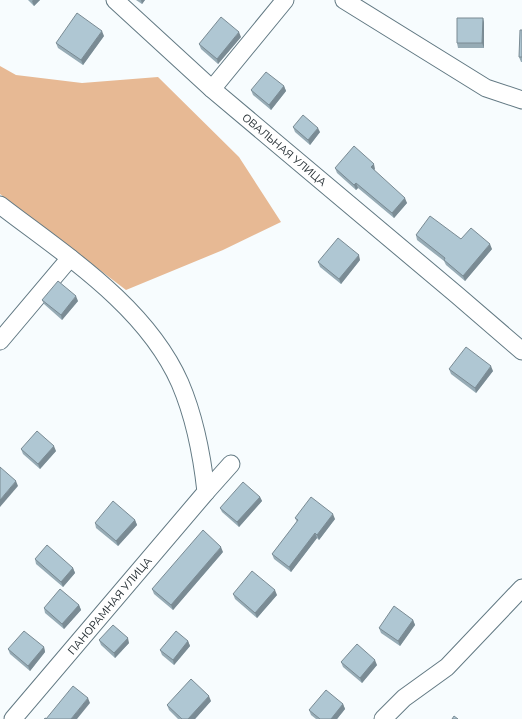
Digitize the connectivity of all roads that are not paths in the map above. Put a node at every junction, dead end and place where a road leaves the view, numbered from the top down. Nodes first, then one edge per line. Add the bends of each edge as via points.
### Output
1 (115, 0) edge
2 (285, 0) edge
3 (344, 0) edge
4 (212, 89) junction
5 (522, 100) edge
6 (0, 206) edge
7 (70, 258) junction
8 (0, 341) edge
9 (522, 351) edge
10 (231, 464) dead end
11 (206, 492) junction
12 (522, 588) edge
13 (13, 719) edge
14 (383, 719) edge

1 - 4 street, ОВАЛЬНАЯ УЛИЦА
2 - 4 street
3 - 5 street via 486,88
4 - 9 street, ОВАЛЬНАЯ УЛИЦА
6 - 7 street
7 - 8 street
7 - 11 street via 130,311 170,362 190,410 202,456
10 - 11 street, ПАНОРАМНАЯ УЛИЦА
11 - 13 street, ПАНОРАМНАЯ УЛИЦА
12 - 14 street via 447,667 404,698

